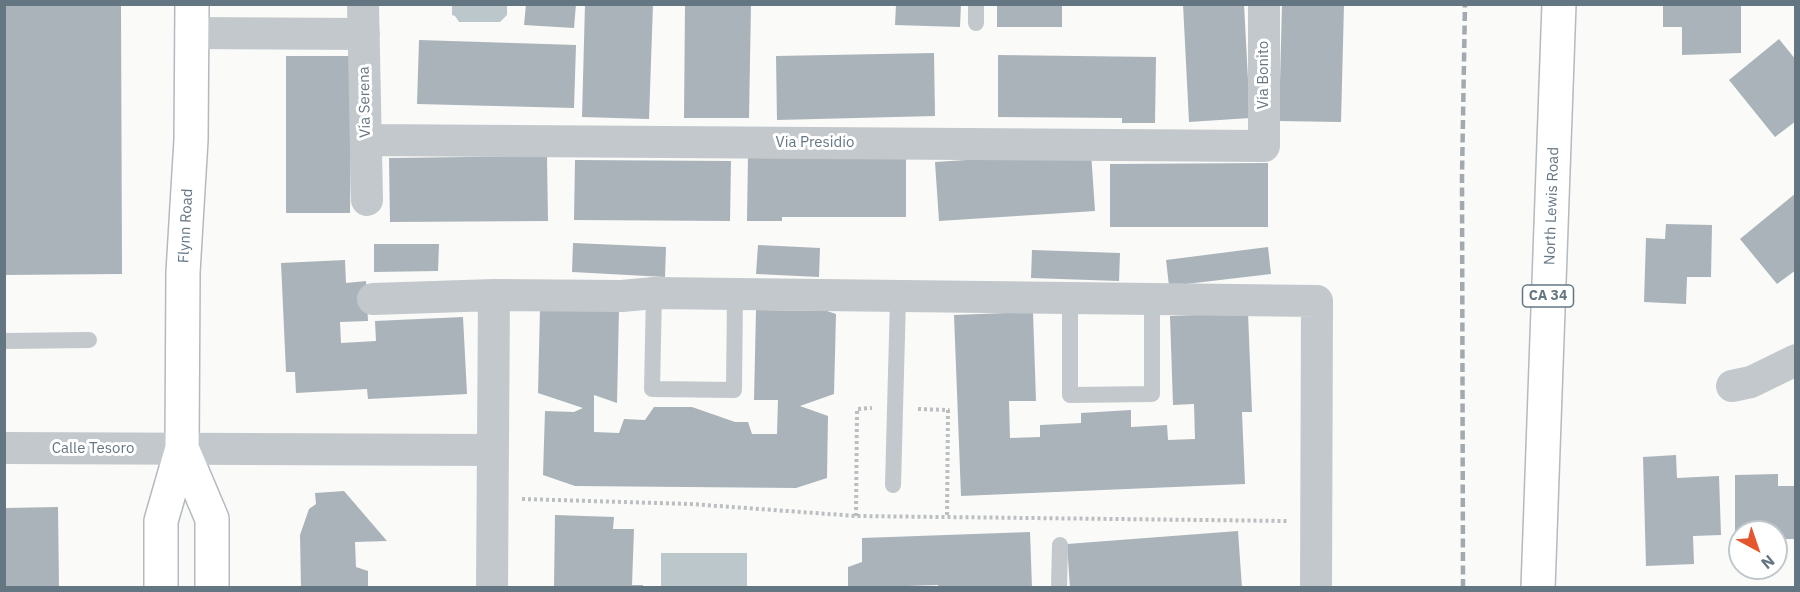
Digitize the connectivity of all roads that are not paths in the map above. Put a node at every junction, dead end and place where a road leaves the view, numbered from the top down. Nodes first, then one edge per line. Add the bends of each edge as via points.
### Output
1 (976, 4) edge
2 (1264, 4) edge
3 (1559, 4) edge
4 (362, 12) edge
5 (192, 19) edge
6 (976, 23) dead end
7 (366, 140) junction
8 (1264, 146) joint
9 (367, 200) dead end
10 (654, 293) junction
11 (494, 295) junction
12 (735, 295) junction
13 (898, 297) junction
14 (1070, 298) junction
15 (1152, 298) junction
16 (373, 299) dead end
17 (90, 340) dead end
18 (4, 341) edge
19 (1796, 360) edge
20 (1732, 386) dead end
21 (4, 448) edge
22 (182, 448) junction
23 (493, 450) junction
24 (893, 485) dead end
25 (1059, 545) dead end
26 (161, 588) edge
27 (213, 588) edge
28 (492, 588) edge
29 (1059, 588) edge
30 (1316, 588) edge
31 (1538, 588) edge

1 - 6 lane
2 - 8 street, Via Bonito
3 - 31 main road, North Lewis Road / CA 34
4 - 5 street
4 - 7 street, Via Serena
5 - 22 main road, Flynn Road via 183,272
7 - 8 street, Via Presidio
7 - 9 street, Via Serena
10 - 11 street
10 - 12 street
10 - 12 lane via 652,389 734,390
11 - 16 street
11 - 23 street
12 - 13 street
13 - 14 street
13 - 24 lane
14 - 15 street
14 - 15 lane via 1070,395 1152,394
15 - 30 street via 1317,301
17 - 18 lane
19 - 20 street via 1751,382
21 - 22 street, Calle Tesoro
22 - 23 street, Calle Tesoro
22 - 26 main road, Flynn Road via 161,521
22 - 27 main road, Flynn Road via 212,519
23 - 28 street
25 - 29 lane

